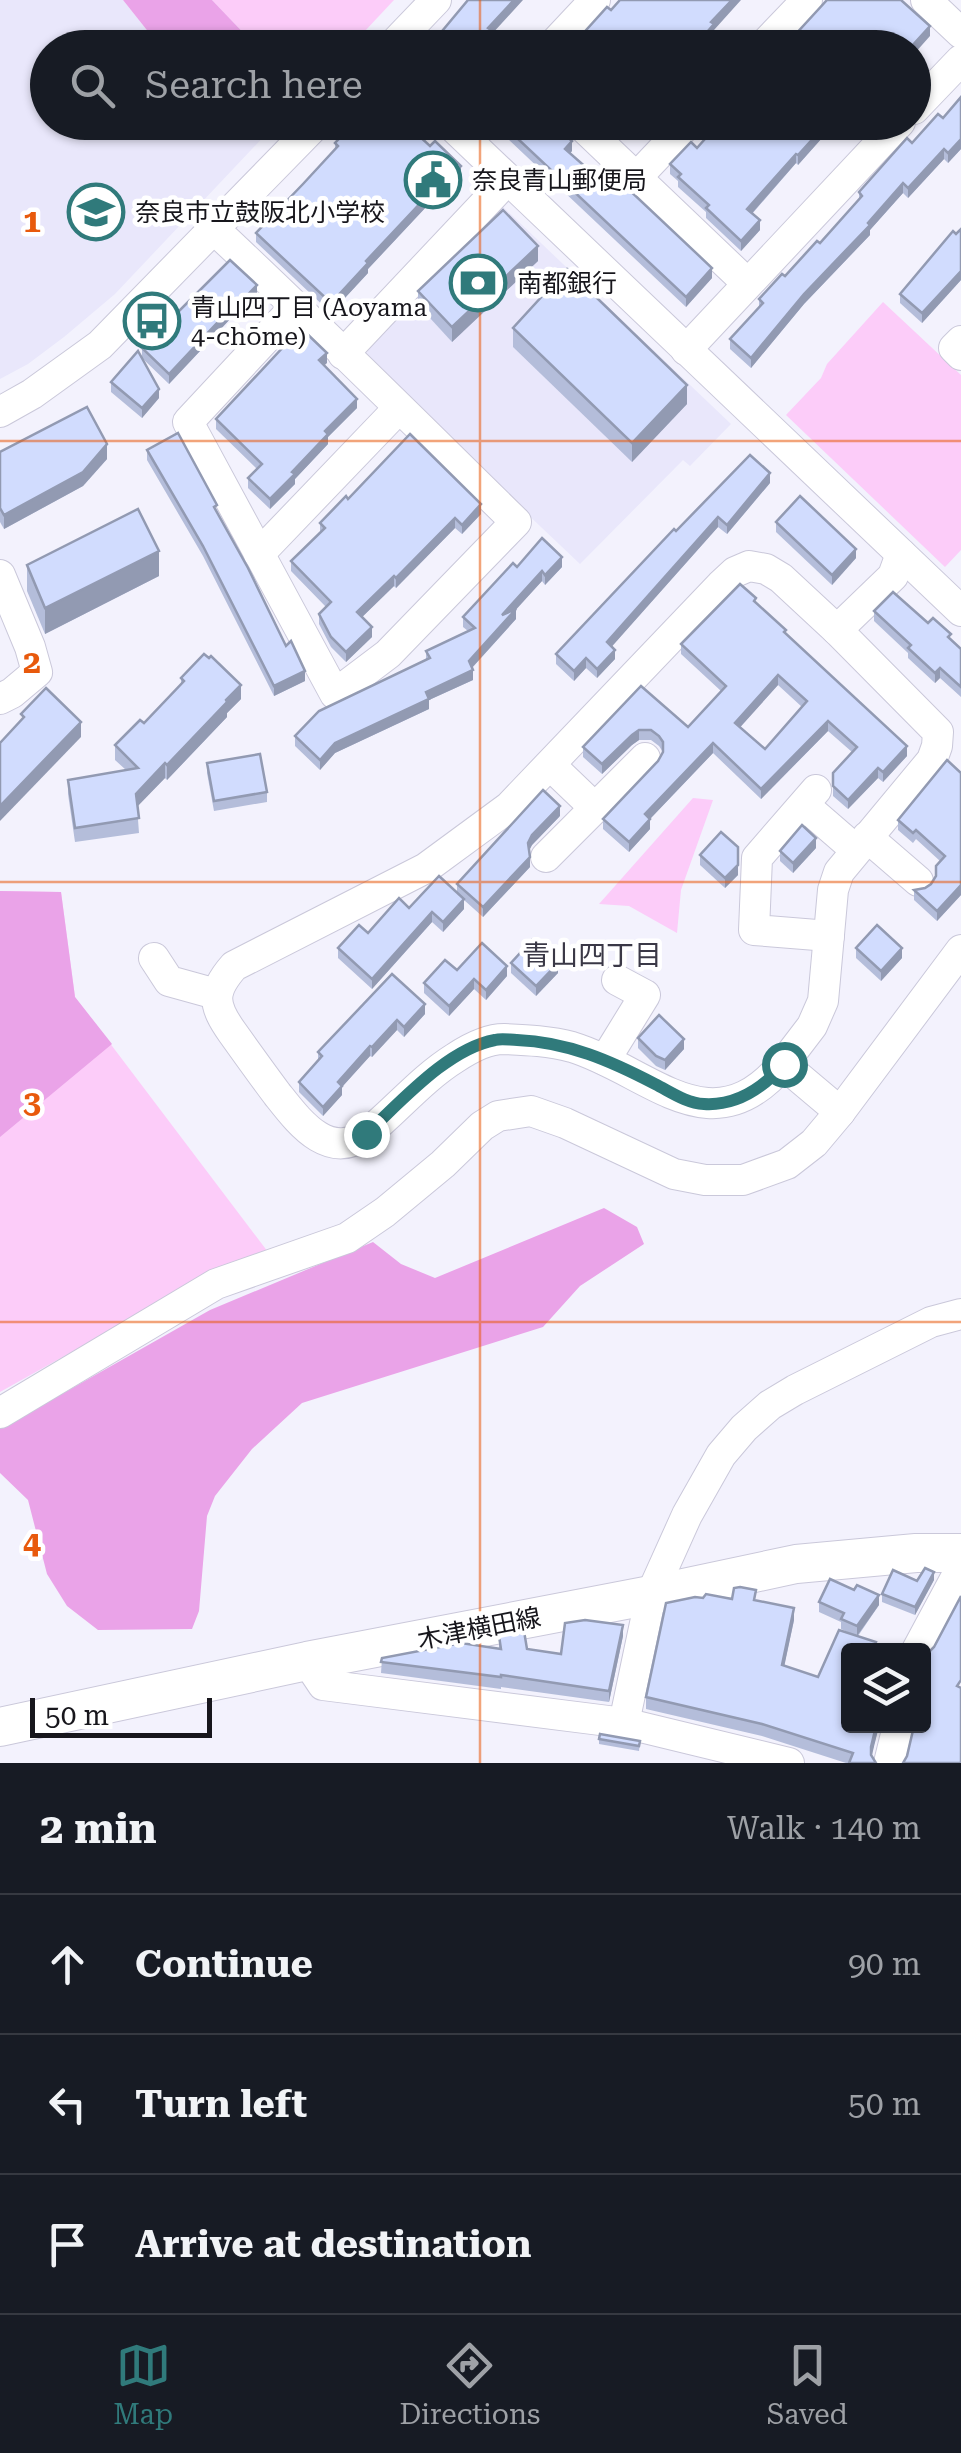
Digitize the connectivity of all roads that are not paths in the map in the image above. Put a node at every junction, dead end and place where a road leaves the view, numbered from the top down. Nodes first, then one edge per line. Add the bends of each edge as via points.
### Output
1 (436, 0) edge
2 (595, 0) edge
3 (806, 0) edge
4 (926, 0) edge
5 (407, 30) edge
6 (567, 30) edge
7 (778, 30) edge
8 (961, 33) edge
9 (961, 60) edge
10 (931, 91) edge
11 (301, 140) edge
12 (467, 140) edge
13 (597, 140) edge
14 (672, 140) edge
15 (883, 140) edge
16 (636, 178) junction
17 (508, 180) junction
18 (214, 230) junction
19 (747, 283) junction
20 (295, 308) junction
21 (961, 341) edge
22 (686, 350) junction
23 (343, 354) junction
24 (961, 355) edge
25 (399, 408) junction
26 (0, 412) edge
27 (259, 554) junction
28 (901, 554) junction
29 (0, 575) edge
30 (954, 590) edge
31 (837, 630) junction
32 (0, 699) edge
33 (949, 745) edge
34 (645, 758) dead end
35 (550, 765) junction
36 (595, 808) junction
37 (862, 843) junction
38 (546, 857) dead end
39 (918, 882) dead end
40 (829, 936) junction
41 (961, 950) edge
42 (154, 958) dead end
43 (616, 980) dead end
44 (216, 994) junction
45 (605, 1060) junction
46 (784, 1064) junction
47 (840, 1112) junction
48 (961, 1314) edge
49 (0, 1413) edge
50 (961, 1554) edge
51 (961, 1568) edge
52 (651, 1595) junction
53 (920, 1643) edge
54 (307, 1660) junction
55 (624, 1723) junction
56 (0, 1727) edge
57 (896, 1733) edge
58 (789, 1763) edge
59 (890, 1763) edge

1 - 5 street
2 - 6 street
3 - 7 street
4 - 8 street
9 - 10 street
11 - 18 street
12 - 17 street
13 - 16 street
14 - 16 street
15 - 19 street
16 - 19 street
17 - 22 street
17 - 23 street
18 - 20 street
18 - 26 street via 100,345
19 - 22 street
20 - 23 street
20 - 27 street via 188,422
21 - 24 street via 954,348
22 - 28 street
23 - 25 street
25 - 27 street
25 - 27 street via 516,522 388,654 336,694
28 - 30 street
28 - 31 street via 892,576
29 - 32 street via 38,672
31 - 33 street
31 - 35 street via 766,569 734,572
33 - 37 street
34 - 36 street
35 - 36 street
35 - 44 street via 509,808 426,868 234,966
36 - 38 street
37 - 39 street
37 - 40 street via 838,872
37 - 40 street via 810,797 756,858 754,930
40 - 46 street via 823,1001
41 - 47 street
42 - 44 street via 169,981
43 - 45 street via 645,996
44 - 45 street via 220,1015 279,1096 300,1123 329,1142 345,1144 366,1134 444,1064 497,1039 572,1047
45 - 46 street via 704,1104 753,1092
46 - 47 street
47 - 49 street via 787,1164 724,1181 674,1174 531,1111 498,1116 347,1238 216,1284
48 - 52 street via 931,1322 810,1382 744,1428 709,1474
50 - 52 main road, 木津横田線 via 796,1564
51 - 53 street
52 - 54 main road, 木津横田線
52 - 55 street
54 - 55 street via 323,1685
54 - 56 main road, 木津横田線
55 - 58 street
57 - 59 street

